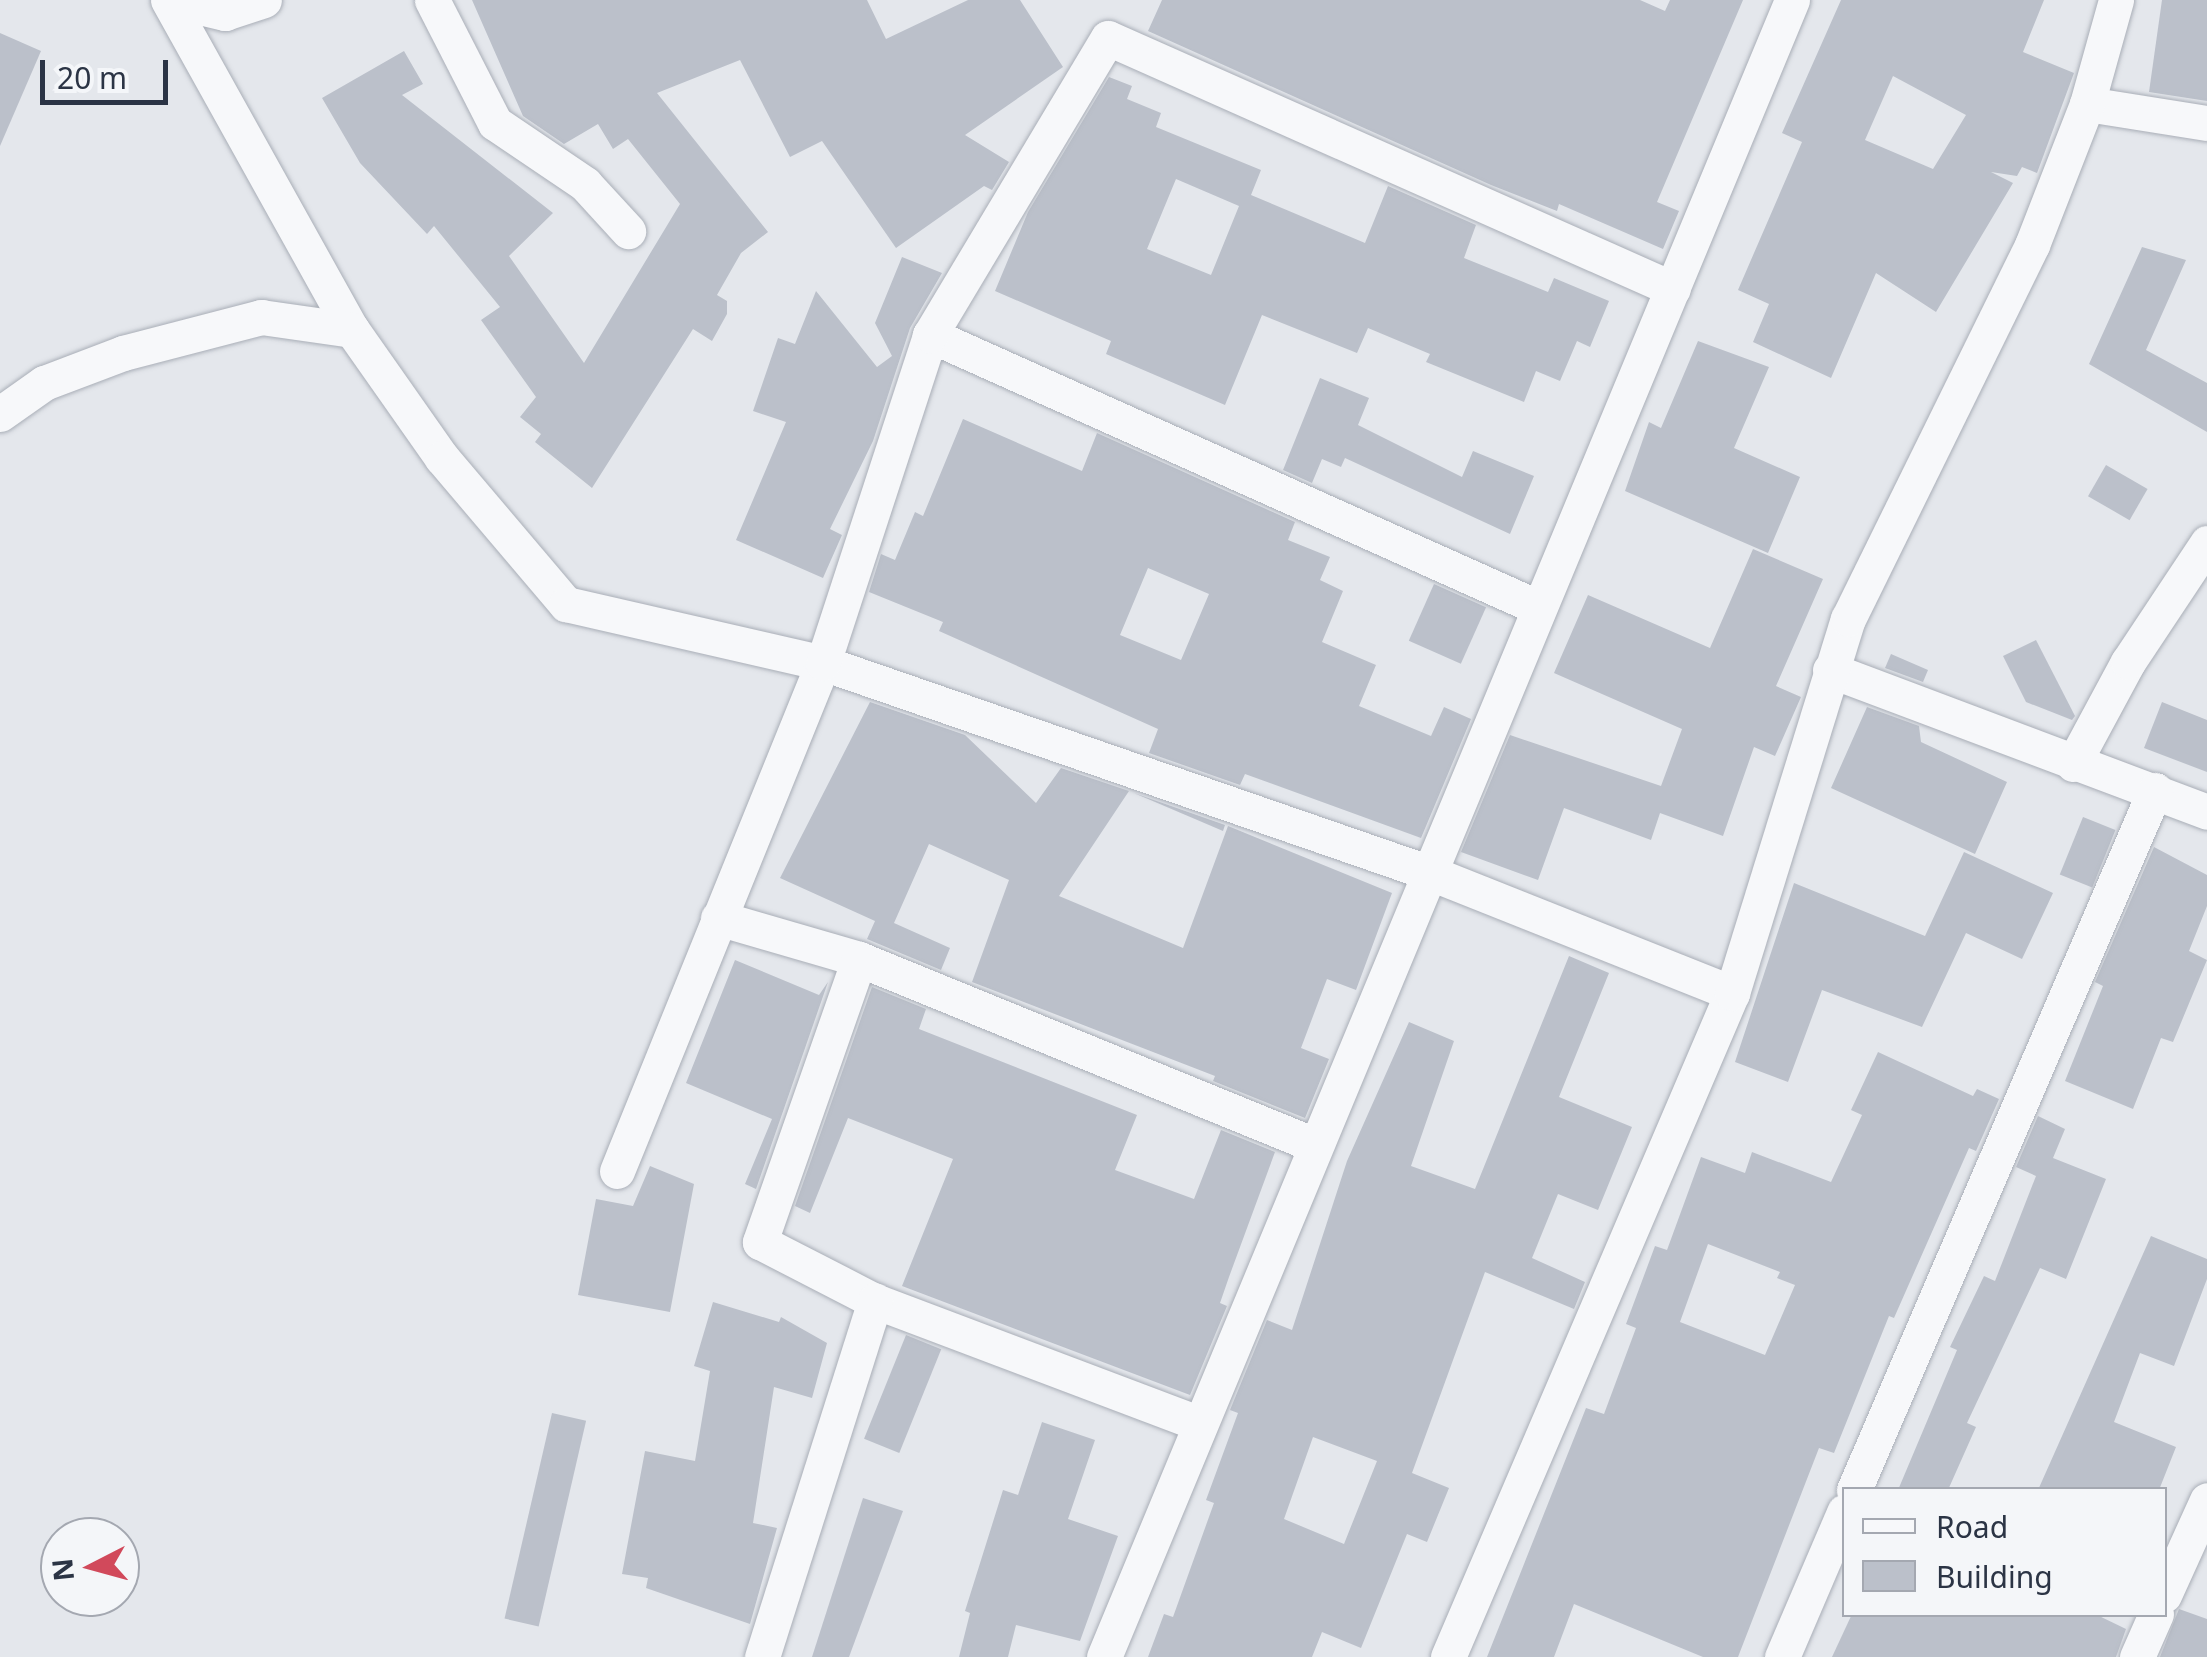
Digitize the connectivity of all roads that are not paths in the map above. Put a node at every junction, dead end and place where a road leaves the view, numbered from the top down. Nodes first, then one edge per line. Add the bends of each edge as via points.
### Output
1 (168, 0) edge
2 (264, 0) edge
3 (432, 0) edge
4 (2116, 0) edge
5 (1787, 2) edge
6 (2087, 104) junction
7 (2207, 123) edge
8 (628, 231) dead end
9 (1673, 289) junction
10 (352, 330) junction
11 (930, 335) junction
12 (0, 414) edge
13 (2207, 544) edge
14 (1535, 606) junction
15 (823, 663) junction
16 (1830, 670) junction
17 (2073, 764) junction
18 (2154, 790) junction
19 (2207, 812) edge
20 (1434, 874) junction
21 (718, 918) junction
22 (859, 959) junction
23 (1732, 992) junction
24 (1314, 1145) junction
25 (618, 1170) dead end
26 (875, 1301) junction
27 (1198, 1422) junction
28 (1855, 1487) edge
29 (2207, 1500) edge
30 (1842, 1517) edge
31 (2167, 1589) edge
32 (2155, 1617) edge
33 (762, 1657) edge
34 (1104, 1657) edge
35 (1448, 1657) edge
36 (1782, 1657) edge
37 (2137, 1657) edge

1 - 2 street via 225,13
1 - 10 street
3 - 8 street via 496,124 585,184
4 - 6 street
5 - 9 street
6 - 7 street
6 - 16 street via 2032,245 1911,484
9 - 11 street via 1108,38
9 - 14 street
10 - 12 street via 261,317 60,377
10 - 15 street via 442,458 566,604
11 - 14 street
11 - 15 street
13 - 17 street via 2128,662
14 - 20 street
15 - 20 street
15 - 21 street
16 - 17 street
16 - 23 street
17 - 18 street
18 - 19 street
18 - 28 street
20 - 23 street
20 - 24 street
21 - 22 street
21 - 25 street
22 - 24 street
22 - 26 street via 760,1242
23 - 35 street
24 - 27 street
26 - 27 street
26 - 33 street
27 - 34 street
29 - 31 street
30 - 36 street
32 - 37 street

